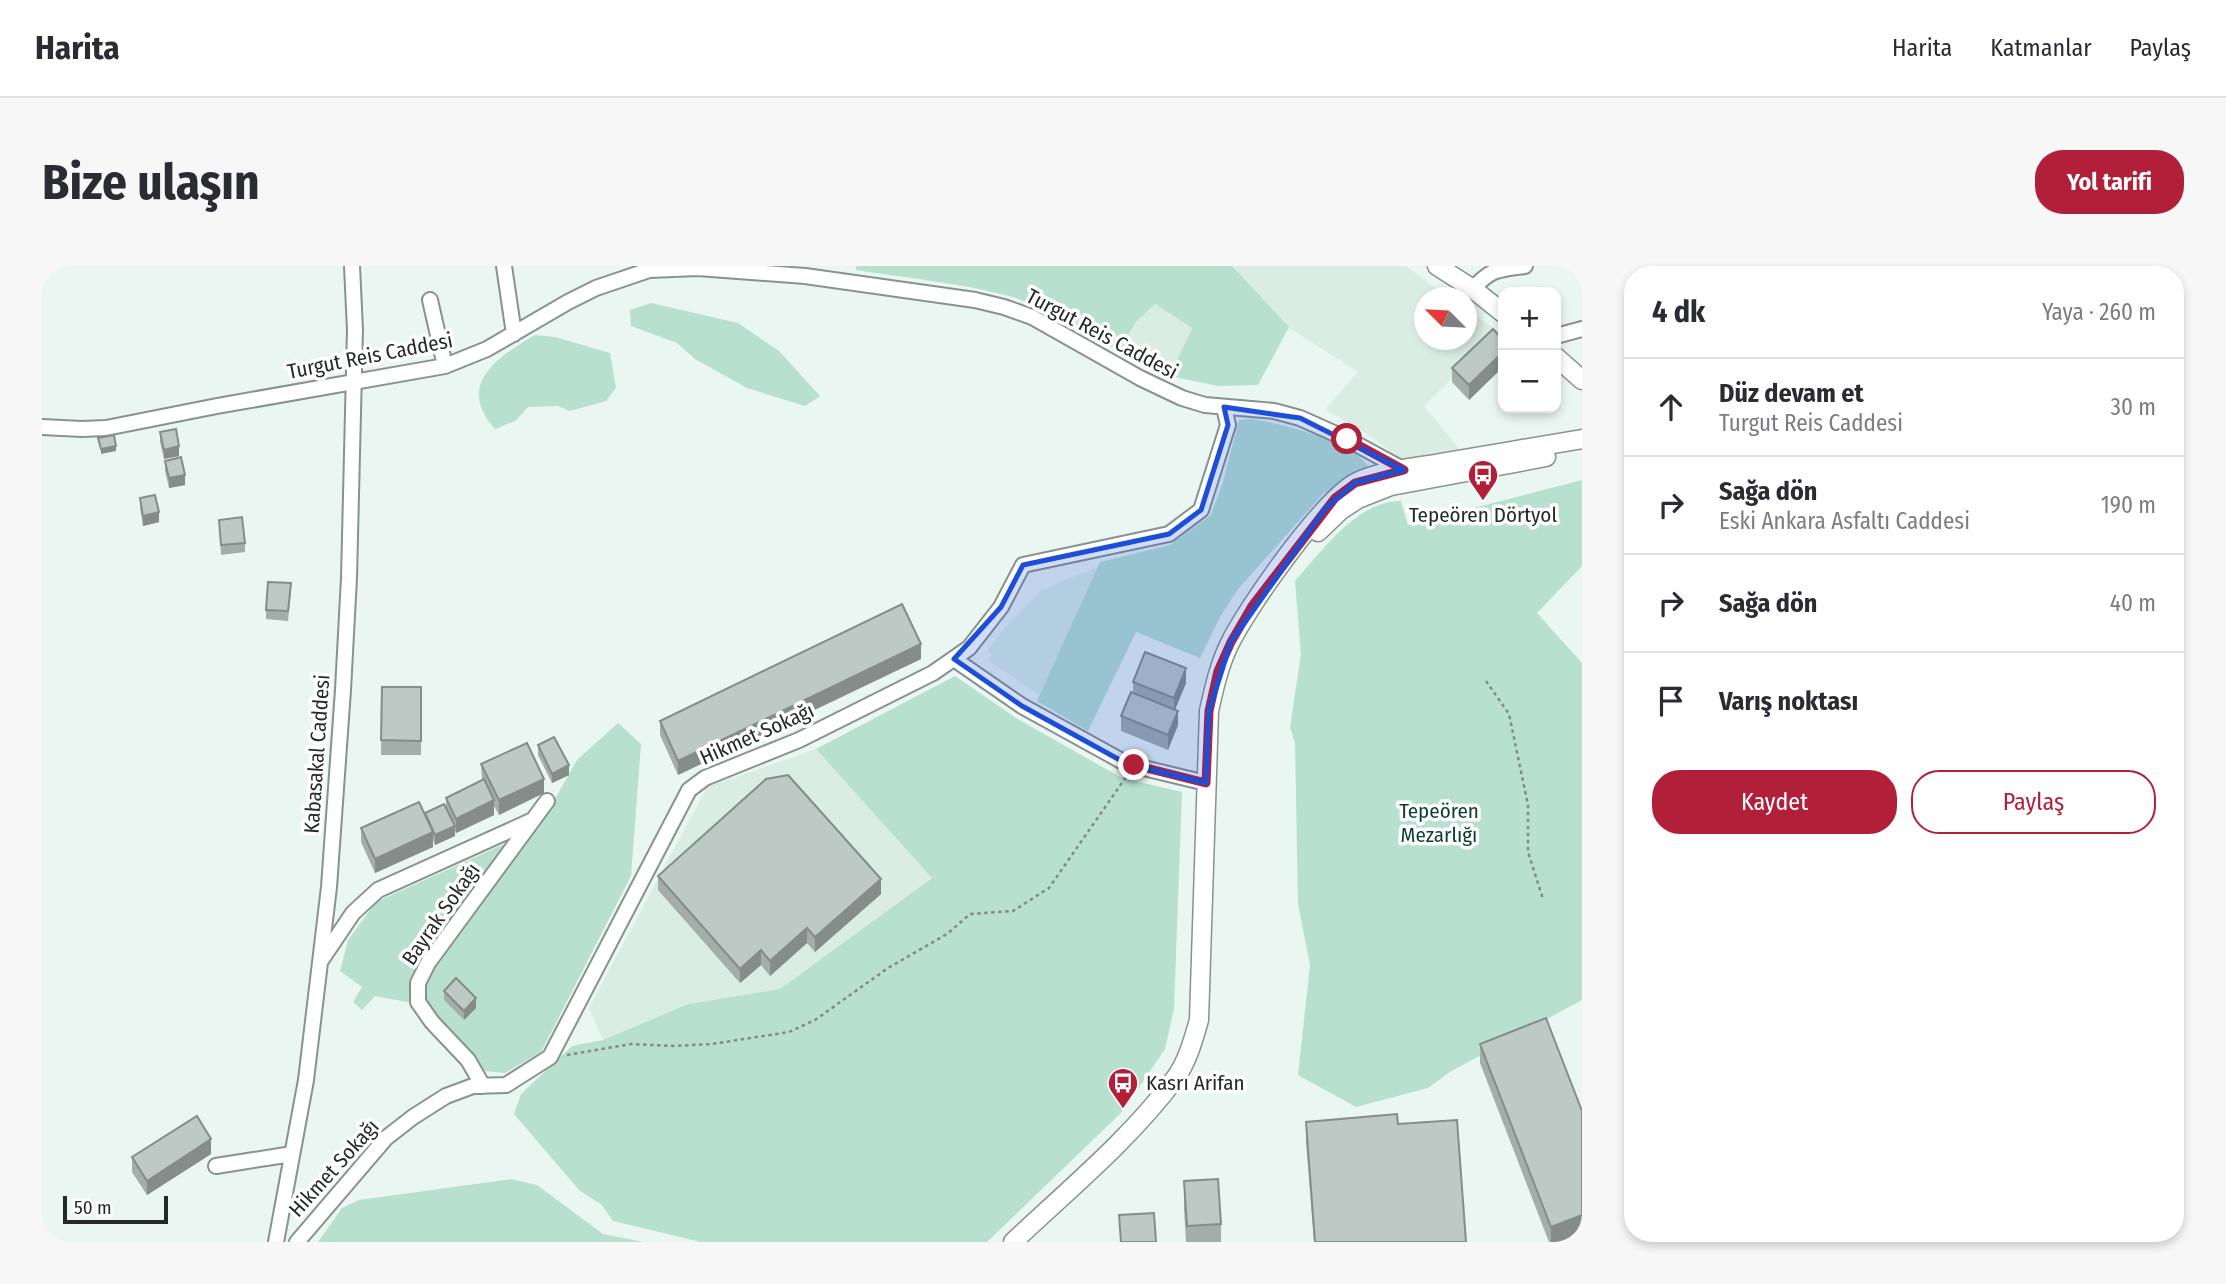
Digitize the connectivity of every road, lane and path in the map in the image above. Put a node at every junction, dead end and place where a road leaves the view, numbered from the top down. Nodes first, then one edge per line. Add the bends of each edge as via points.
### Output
1 (352, 266) edge
2 (504, 266) edge
3 (1437, 266) edge
4 (1525, 266) edge
5 (1487, 270) edge
6 (1470, 287) edge
7 (1474, 287) edge
8 (1477, 292) edge
9 (430, 300) dead end
10 (1498, 309) edge
11 (1582, 329) edge
12 (514, 334) junction
13 (1561, 335) edge
14 (1561, 361) edge
15 (445, 366) junction
16 (1582, 380) edge
17 (354, 382) junction
18 (1224, 407) junction
19 (42, 427) edge
20 (1580, 447) edge
21 (1404, 470) junction
22 (1278, 571) junction
23 (954, 659) junction
24 (1486, 681) dead end
25 (1134, 765) junction
26 (1206, 783) junction
27 (547, 801) dead end
28 (534, 819) junction
29 (1543, 899) dead end
30 (321, 961) junction
31 (544, 1060) junction
32 (483, 1086) junction
33 (292, 1154) junction
34 (216, 1166) dead end
35 (276, 1242) edge
36 (297, 1242) edge
37 (1013, 1242) edge

1 - 17 street, Kabasakal Caddesi
2 - 12 street
3 - 6 main road
4 - 5 street
5 - 7 street
8 - 10 main road
9 - 15 street
11 - 13 street
12 - 15 street, Turgut Reis Caddesi
12 - 18 street, Turgut Reis Caddesi via 586,293 649,270 698,268 804,276 1004,307 1055,329 1163,390
14 - 16 main road
15 - 17 street, Turgut Reis Caddesi
17 - 19 street, Turgut Reis Caddesi via 106,428
17 - 30 street, Kabasakal Caddesi via 343,690
18 - 21 street, Turgut Reis Caddesi via 1300,418
18 - 23 street, Hikmet Sokağı via 1228,425 1201,510 1169,534 1023,565 1001,607 969,648
20 - 21 main road
20 - 22 main road via 1373,493 1341,510
21 - 22 main road via 1368,478 1344,490
22 - 26 main road via 1252,606 1218,671 1209,711
23 - 25 street via 1022,706
23 - 31 street, Hikmet Sokağı via 799,740 705,778 689,790 550,1057
24 - 29 path via 1509,714 1528,805 1528,852
25 - 26 street
25 - 31 path via 1049,888 1013,911 970,915 815,1020 789,1032 725,1042 631,1044
26 - 37 main road via 1199,1020 1188,1054 1175,1079 1128,1133
27 - 28 street, Bayrak Sokağı
28 - 30 street via 378,890 353,913
28 - 32 street, Bayrak Sokağı via 418,983 418,1002 468,1060
30 - 33 street, Kabasakal Caddesi
31 - 32 street, Hikmet Sokağı via 506,1085
32 - 36 street, Hikmet Sokağı via 446,1096 386,1138
33 - 34 street
33 - 35 street, Kabasakal Caddesi

